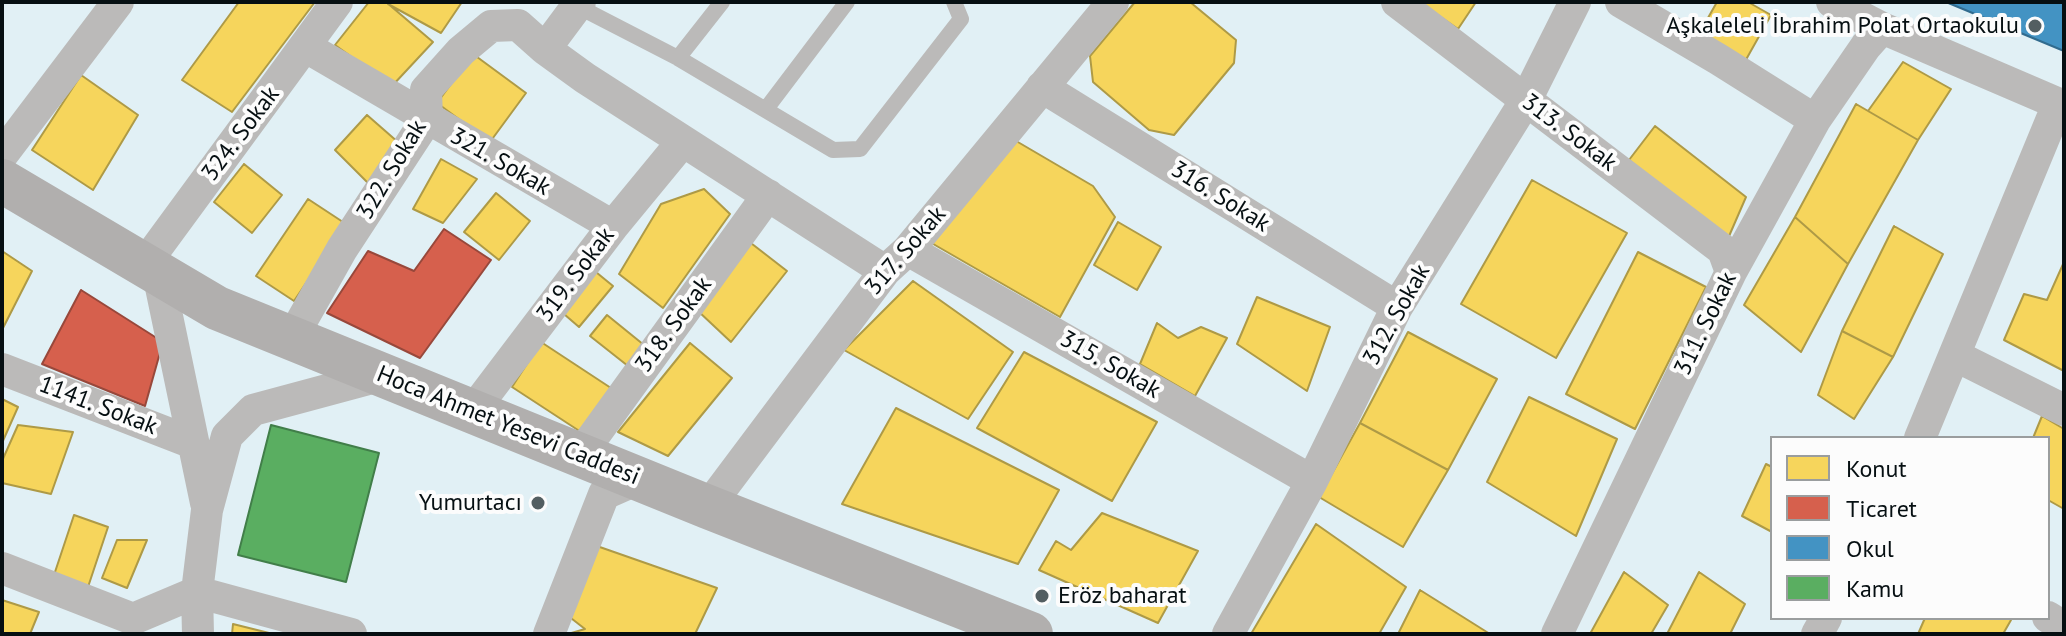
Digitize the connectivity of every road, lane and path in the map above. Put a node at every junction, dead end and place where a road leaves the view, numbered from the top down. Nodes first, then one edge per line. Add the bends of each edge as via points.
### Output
1 (118, 2) edge
2 (337, 2) edge
3 (722, 2) edge
4 (847, 2) edge
5 (954, 2) edge
6 (1113, 2) edge
7 (1397, 2) edge
8 (1575, 2) edge
9 (1621, 2) edge
10 (578, 4) edge
11 (1859, 12) edge
12 (306, 47) junction
13 (545, 49) junction
14 (678, 58) junction
15 (1042, 87) junction
16 (1526, 100) junction
17 (2061, 105) edge
18 (766, 109) junction
19 (427, 119) junction
20 (1815, 120) junction
21 (683, 141) junction
22 (2, 155) edge
23 (2, 181) edge
24 (768, 195) junction
25 (613, 226) junction
26 (897, 260) junction
27 (151, 269) junction
28 (1731, 272) junction
29 (1397, 307) junction
30 (292, 338) junction
31 (1956, 356) junction
32 (2, 369) edge
33 (383, 375) junction
34 (2064, 410) edge
35 (472, 412) junction
36 (1921, 436) edge
37 (193, 443) junction
38 (580, 455) junction
39 (638, 479) junction
40 (1312, 481) junction
41 (708, 507) junction
42 (207, 510) junction
43 (2, 568) edge
44 (197, 592) junction
45 (198, 634) edge
46 (351, 634) edge
47 (549, 634) edge
48 (1031, 634) edge
49 (1228, 634) edge
50 (1557, 634) edge

1 - 22 street
2 - 12 street, 324. Sokak
3 - 14 lane
4 - 18 lane
5 - 18 lane via 961,19 860,149 833,150
6 - 15 street, 317. Sokak
7 - 16 street, 313. Sokak
8 - 16 street, 312. Sokak
9 - 20 street
10 - 13 street
10 - 14 lane
11 - 17 street
11 - 20 street, 311. Sokak via 1866,46
12 - 19 street, 321. Sokak
12 - 27 street, 324. Sokak
13 - 19 street, 322. Sokak via 518,25 491,26 426,90
13 - 21 street, 322. Sokak
14 - 18 lane
15 - 26 street, 317. Sokak
15 - 29 street, 316. Sokak
16 - 28 street, 313. Sokak via 1723,250
16 - 29 street, 312. Sokak
17 - 31 street
19 - 25 street, 321. Sokak
19 - 30 street, 322. Sokak via 342,249
20 - 28 street, 311. Sokak
21 - 24 street, 322. Sokak
21 - 25 street, 319. Sokak
23 - 27 main road, Hoca Ahmet Yesevi Caddesi
24 - 26 street, 322. Sokak
24 - 38 street, 318. Sokak
25 - 35 street, 319. Sokak
26 - 40 street, 315. Sokak
26 - 41 street, 317. Sokak
27 - 30 main road, Hoca Ahmet Yesevi Caddesi via 217,308
27 - 37 street
28 - 50 street, 311. Sokak
29 - 40 street, 312. Sokak
30 - 33 main road, Hoca Ahmet Yesevi Caddesi
31 - 34 street
31 - 36 street
32 - 37 street, 1141. Sokak
33 - 35 main road, Hoca Ahmet Yesevi Caddesi
33 - 42 street via 253,410 227,436
35 - 38 main road, Hoca Ahmet Yesevi Caddesi
37 - 42 street
38 - 39 main road, Hoca Ahmet Yesevi Caddesi
39 - 41 main road, Hoca Ahmet Yesevi Caddesi
39 - 47 street via 604,494
40 - 49 street, 312. Sokak
41 - 48 main road, Hoca Ahmet Yesevi Caddesi
42 - 44 street
43 - 44 street via 133,619
44 - 45 street
44 - 46 street

